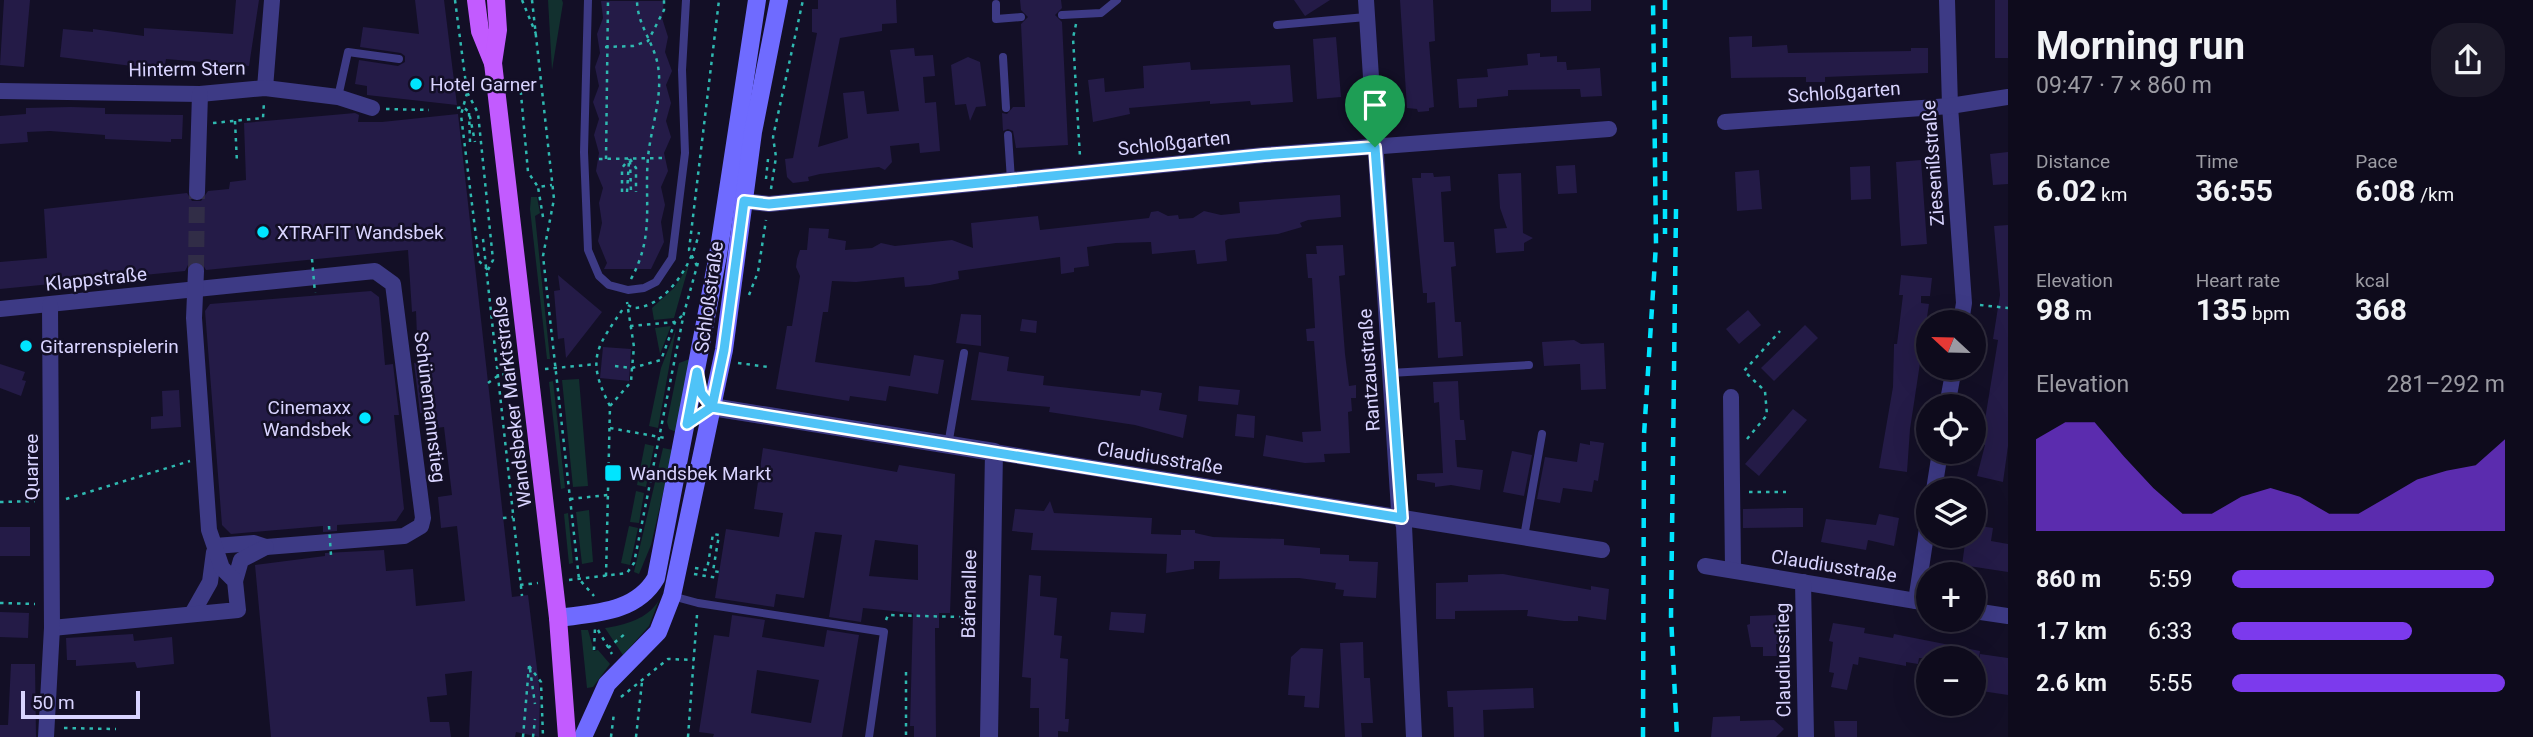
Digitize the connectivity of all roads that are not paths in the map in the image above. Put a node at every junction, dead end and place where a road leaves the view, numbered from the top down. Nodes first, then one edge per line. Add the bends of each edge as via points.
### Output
1 (272, 0) edge
2 (476, 0) edge
3 (496, 0) edge
4 (506, 0) edge
5 (588, 0) edge
6 (686, 0) edge
7 (757, 0) edge
8 (779, 0) edge
9 (1117, 0) edge
10 (1366, 0) edge
11 (1947, 0) edge
12 (996, 4) dead end
13 (1062, 15) dead end
14 (1366, 17) junction
15 (1021, 18) dead end
16 (1277, 25) dead end
17 (498, 30) junction
18 (1003, 57) dead end
19 (399, 59) dead end
20 (493, 63) junction
21 (265, 88) junction
22 (0, 91) edge
23 (200, 94) junction
24 (338, 97) junction
25 (2008, 97) edge
26 (1950, 106) junction
27 (372, 108) road end
28 (1006, 108) dead end
29 (1725, 122) dead end
30 (1609, 129) dead end
31 (1007, 135) dead end
32 (1375, 147) junction
33 (1011, 180) junction
34 (197, 192) tunnel mouth
35 (744, 201) junction
36 (196, 271) tunnel mouth
37 (196, 290) junction
38 (50, 305) junction
39 (0, 309) edge
40 (1963, 310) edge
41 (964, 353) dead end
42 (1529, 365) dead end
43 (697, 372) junction
44 (1390, 373) junction
45 (1731, 397) dead end
46 (712, 407) junction
47 (687, 424) junction
48 (1542, 434) dead end
49 (948, 444) junction
50 (994, 452) junction
51 (1402, 518) junction
52 (1524, 537) junction
53 (215, 546) junction
54 (266, 547) junction
55 (1602, 550) dead end
56 (1705, 566) dead end
57 (1733, 570) junction
58 (235, 581) junction
59 (1803, 582) junction
60 (672, 596) junction
61 (1916, 601) edge
62 (193, 612) junction
63 (1986, 613) edge
64 (2008, 617) edge
65 (558, 618) junction
66 (51, 628) junction
67 (46, 732) edge
68 (567, 737) edge
69 (583, 737) edge
70 (870, 737) edge
71 (989, 737) edge
72 (1414, 737) edge
73 (1806, 737) edge

1 - 21 street
2 - 20 main road, Wandsbeker Marktstraße via 480,31
3 - 17 main road, Wandsbeker Marktstraße
4 - 17 lane
5 - 6 lane via 584,152 590,260 603,281 633,290 650,286 661,277 673,252 685,153 682,70
7 - 43 main road, Schloßstraße
8 - 35 main road, Schloßstraße via 760,86
9 - 13 lane via 1101,13
10 - 14 street, Rantzaustraße
11 - 26 street, Ziesenißstraße
12 - 15 lane via 996,19
14 - 16 lane
14 - 32 street, Rantzaustraße
17 - 20 main road, Wandsbeker Marktstraße
18 - 28 lane
19 - 24 lane via 348,52
20 - 65 main road, Wandsbeker Marktstraße
21 - 23 street, Hinterm Stern
21 - 24 street, Hinterm Stern
22 - 23 street, Hinterm Stern
23 - 34 street
24 - 27 street, Hinterm Stern
25 - 26 street, Schloßgarten
26 - 29 street, Schloßgarten
26 - 40 street, Ziesenißstraße
30 - 32 street, Schloßgarten
31 - 33 lane
32 - 33 street, Schloßgarten
32 - 44 street, Rantzaustraße
33 - 35 street, Schloßgarten via 769,204
35 - 46 main road, Schloßstraße
36 - 37 street
37 - 38 street, Klappstraße
37 - 53 street via 194,318 209,530
37 - 54 street, Schünemannstieg via 375,271 393,284 423,519 416,531 404,536
38 - 39 street, Klappstraße
38 - 66 street, Quarree
41 - 49 lane
42 - 44 lane
43 - 46 main road via 701,393
43 - 47 main road, Schloßstraße
44 - 51 street, Rantzaustraße
45 - 57 street
46 - 47 main road
46 - 49 street, Claudiusstraße
46 - 60 main road, Schloßstraße
47 - 65 main road, Schloßstraße via 656,578 638,599 625,606 595,615
48 - 52 lane
49 - 50 street, Claudiusstraße
50 - 51 street, Claudiusstraße
50 - 71 street, Bärenallee
51 - 52 street, Claudiusstraße
51 - 72 street, Rantzaustraße
52 - 55 street, Claudiusstraße
53 - 54 street, Schünemannstieg via 254,543
53 - 58 street via 222,569
53 - 62 street via 210,582
54 - 58 street via 241,560
56 - 57 street, Claudiusstraße
57 - 59 street, Claudiusstraße
58 - 62 street via 238,610
59 - 61 street, Claudiusstraße
59 - 73 street, Claudiusstieg
60 - 69 main road, Schloßstraße via 658,632 607,684
60 - 70 lane via 884,632
62 - 66 street
63 - 64 street
65 - 68 main road, Wandsbeker Marktstraße
66 - 67 street, Quarree

